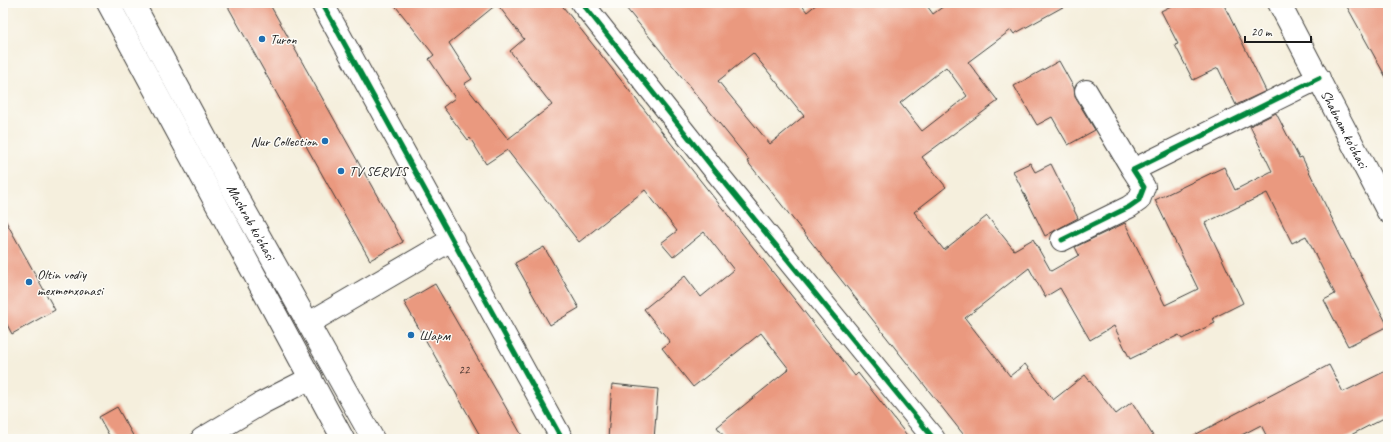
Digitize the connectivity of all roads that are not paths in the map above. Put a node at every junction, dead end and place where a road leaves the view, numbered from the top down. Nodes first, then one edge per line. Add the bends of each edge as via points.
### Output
1 (108, 3) edge
2 (133, 3) edge
3 (322, 3) edge
4 (582, 3) edge
5 (1279, 3) edge
6 (1318, 78) junction
7 (1086, 91) dead end
8 (1133, 170) junction
9 (225, 196) junction
10 (1388, 212) edge
11 (453, 239) junction
12 (1062, 240) dead end
13 (308, 324) junction
14 (311, 378) junction
15 (202, 439) edge
16 (343, 439) edge
17 (373, 439) edge
18 (562, 439) edge
19 (934, 439) edge

1 - 9 street, Mashrab ko'chasi
2 - 9 street, Mashrab ko'chasi
3 - 11 street
4 - 19 street
5 - 6 street, Shabnam ko'chasi
6 - 8 street
6 - 10 street, Shabnam ko'chasi
7 - 8 street
8 - 12 street via 1144,187 1139,200
9 - 13 street, Mashrab ko'chasi
9 - 14 street, Mashrab ko'chasi
11 - 13 street
11 - 18 street
13 - 17 street, Mashrab ko'chasi
14 - 15 street via 262,403
14 - 16 street, Mashrab ko'chasi

